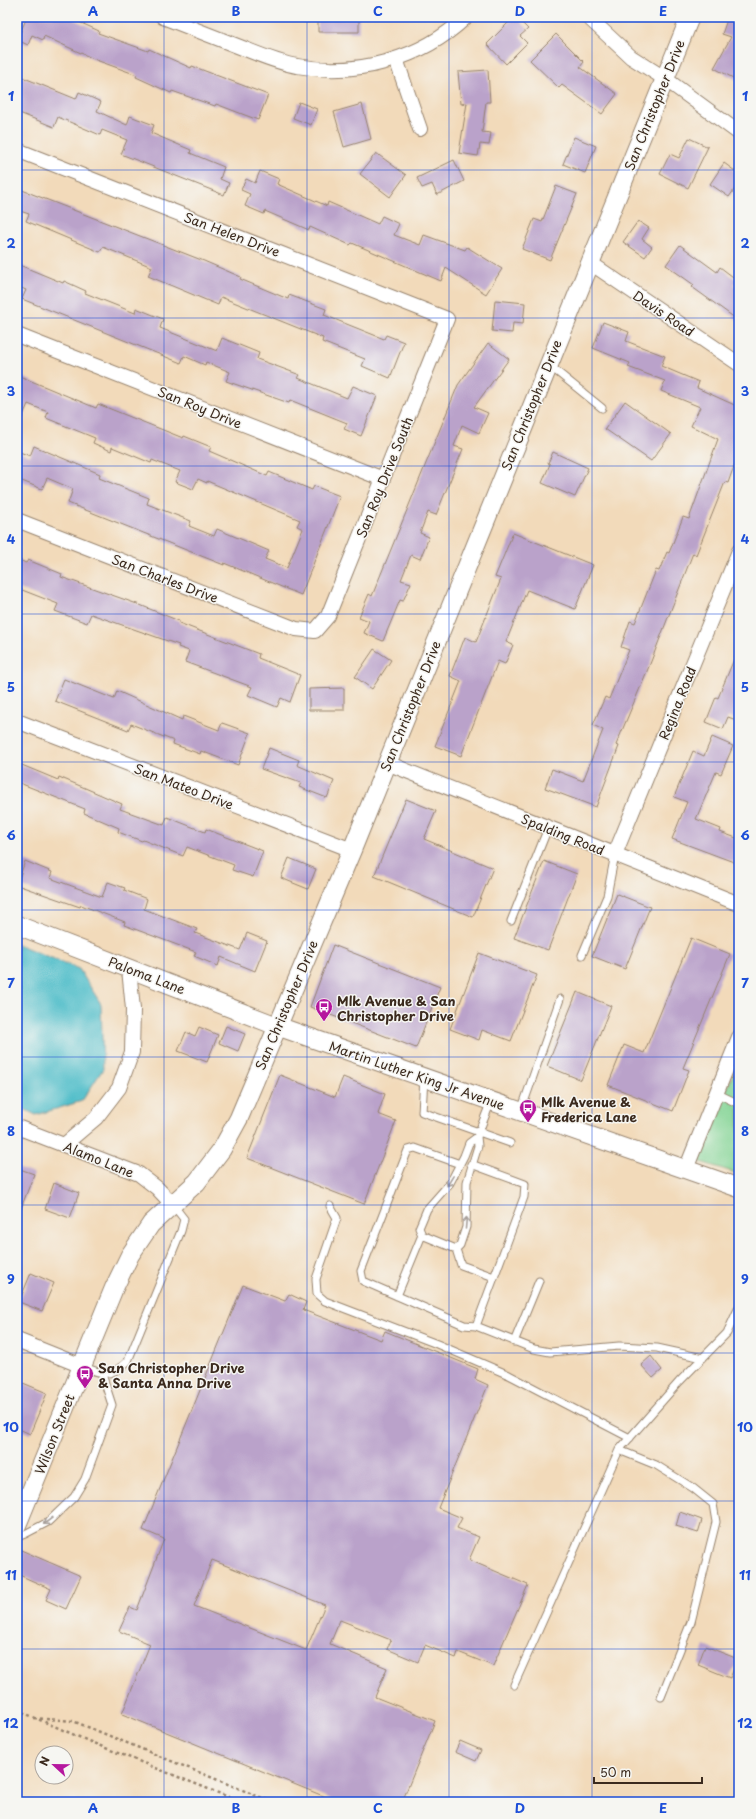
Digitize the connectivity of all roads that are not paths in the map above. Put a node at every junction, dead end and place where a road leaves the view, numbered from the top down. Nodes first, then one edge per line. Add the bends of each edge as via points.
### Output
1 (163, 17) edge
2 (466, 17) edge
3 (588, 17) edge
4 (690, 17) edge
5 (396, 59) junction
6 (664, 78) junction
7 (420, 129) dead end
8 (739, 133) edge
9 (17, 150) edge
10 (589, 262) junction
11 (447, 318) joint
12 (17, 335) edge
13 (739, 364) edge
14 (548, 365) junction
15 (602, 408) dead end
16 (383, 479) junction
17 (17, 520) edge
18 (739, 551) edge
19 (315, 631) joint
20 (17, 721) edge
21 (387, 763) junction
22 (548, 828) junction
23 (352, 850) junction
24 (615, 854) junction
25 (739, 904) edge
26 (510, 921) dead end
27 (17, 925) edge
28 (582, 955) dead end
29 (129, 968) junction
30 (560, 999) dead end
31 (277, 1026) junction
32 (739, 1036) edge
33 (424, 1078) junction
34 (716, 1093) junction
35 (491, 1101) junction
36 (739, 1104) edge
37 (520, 1111) junction
38 (17, 1127) edge
39 (478, 1134) junction
40 (510, 1143) dead end
41 (64, 1145) junction
42 (460, 1164) junction
43 (471, 1164) junction
44 (686, 1169) junction
45 (739, 1188) edge
46 (173, 1204) junction
47 (330, 1206) dead end
48 (422, 1235) junction
49 (456, 1249) junction
50 (494, 1277) junction
51 (539, 1282) dead end
52 (397, 1296) junction
53 (739, 1307) edge
54 (476, 1326) junction
55 (17, 1340) edge
56 (514, 1342) junction
57 (703, 1358) junction
58 (82, 1366) junction
59 (102, 1374) junction
60 (630, 1438) junction
61 (619, 1450) junction
62 (17, 1525) edge
63 (17, 1536) edge
64 (514, 1685) dead end
65 (662, 1697) dead end

1 - 5 street via 261,56 297,66 333,70 365,67
2 - 5 street via 426,47
3 - 6 street via 631,57
4 - 6 street, San Christopher Drive
5 - 7 street
6 - 8 street
6 - 10 street, San Christopher Drive
9 - 11 street, San Helen Drive
10 - 13 street, Davis Road
10 - 14 street, San Christopher Drive
11 - 16 street, San Roy Drive South
12 - 16 street, San Roy Drive
14 - 15 lane
14 - 21 street, San Christopher Drive
16 - 19 street, San Roy Drive South via 328,616
17 - 19 street, San Charles Drive via 296,629
18 - 24 street, Regina Road
20 - 23 street, San Mateo Drive
21 - 22 street, Spalding Road
21 - 23 street, San Christopher Drive
22 - 24 street, Spalding Road
22 - 26 lane
23 - 31 street, San Christopher Drive
24 - 25 street, Spalding Road
24 - 28 lane via 608,896
27 - 29 street, Paloma Lane
29 - 31 street, Paloma Lane
29 - 41 street via 133,1009 132,1052 118,1088 96,1118
30 - 37 lane
31 - 33 street, Martin Luther King Jr Avenue
31 - 46 street, San Christopher Drive via 240,1118 222,1149 197,1182
32 - 34 street
33 - 35 street, Martin Luther King Jr Avenue
33 - 39 lane via 422,1112
34 - 36 lane
34 - 44 street
35 - 37 street, Martin Luther King Jr Avenue
35 - 39 lane
37 - 44 street, Martin Luther King Jr Avenue
38 - 41 street, Alamo Lane
39 - 40 lane
39 - 42 lane via 469,1143
39 - 43 lane via 478,1146
41 - 46 street, Alamo Lane via 139,1174
42 -> 48 lane via 450,1183 427,1209 419,1228
42 - 52 lane via 416,1148 408,1150 361,1271 363,1281
49 -> 43 lane via 466,1227 467,1182
43 - 50 lane via 525,1184 524,1197
44 - 45 street, Martin Luther King Jr Avenue
46 - 58 street, San Christopher Drive via 151,1224 130,1255
46 - 59 lane via 184,1219 181,1231 128,1360 120,1369
47 - 60 lane via 337,1218 316,1279 318,1294 325,1301 509,1375
48 - 49 lane
48 - 52 lane
49 - 50 lane via 461,1265
50 - 54 lane
51 - 56 lane
52 - 54 lane via 464,1325
53 - 57 lane via 727,1333
54 - 56 lane
55 - 58 street
56 - 57 lane via 534,1350 550,1352 619,1346 657,1348
57 - 60 lane
58 - 59 lane
58 - 62 street, Wilson Street
59 -> 63 lane via 112,1405 85,1479 74,1497 48,1522
60 - 61 lane
61 - 64 lane
61 - 65 lane via 656,1465 713,1504 716,1522 691,1622

